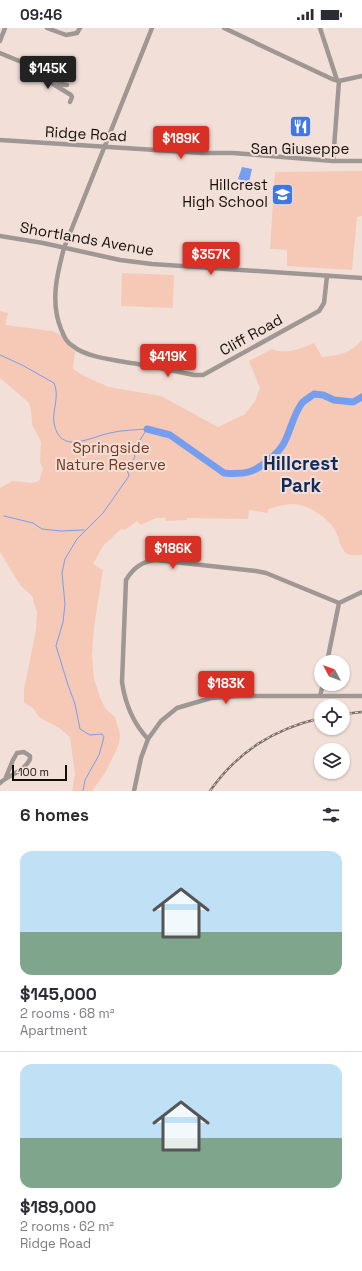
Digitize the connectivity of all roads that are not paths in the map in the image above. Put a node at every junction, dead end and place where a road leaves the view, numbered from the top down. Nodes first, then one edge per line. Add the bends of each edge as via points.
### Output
1 (5, 28) edge
2 (47, 28) edge
3 (80, 28) edge
4 (152, 28) edge
5 (224, 28) edge
6 (320, 28) edge
7 (0, 41) edge
8 (0, 53) edge
9 (50, 74) junction
10 (362, 76) edge
11 (338, 81) junction
12 (67, 85) dead end
13 (70, 102) dead end
14 (0, 140) edge
15 (105, 147) junction
16 (332, 161) junction
17 (362, 161) edge
18 (0, 236) edge
19 (64, 248) junction
20 (327, 276) junction
21 (362, 278) edge
22 (362, 592) edge
23 (339, 603) junction
24 (328, 655) edge
25 (321, 691) edge
26 (320, 696) junction
27 (362, 696) edge
28 (148, 739) junction
29 (6, 777) junction
30 (0, 783) edge
31 (134, 791) edge

1 - 7 street
2 - 3 street via 66,35 77,33
4 - 15 street, Cliff Road
5 - 11 street
6 - 11 street
8 - 9 street
9 - 12 street via 62,85
9 - 13 street via 50,81 71,95
10 - 11 street
11 - 16 street
14 - 15 street, Ridge Road
15 - 16 street, Ridge Road
15 - 19 street, Cliff Road
16 - 17 street, Ridge Road
18 - 19 street, Shortlands Avenue
19 - 20 street, Shortlands Avenue via 152,264
19 - 20 street, Cliff Road via 56,278 56,308 65,338 73,347 110,359 199,375 208,373 319,311 324,303
20 - 21 street, Shortlands Avenue
22 - 23 street
23 - 24 street
23 - 28 street via 256,571 156,560 135,568 126,580 122,682 129,710
25 - 26 street
26 - 27 street
26 - 28 street via 211,698 177,708 161,721
28 - 31 street
29 - 29 street via 17,753 24,752 30,756 25,768
29 - 30 street

